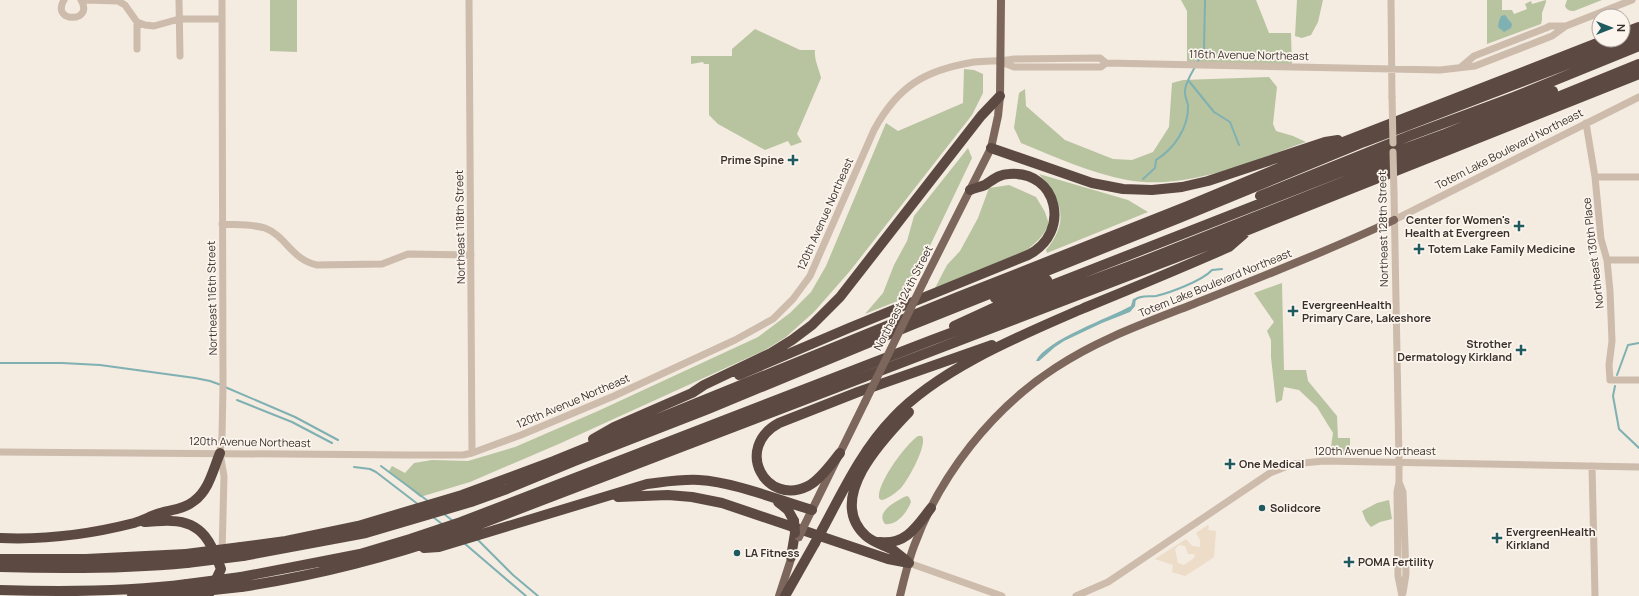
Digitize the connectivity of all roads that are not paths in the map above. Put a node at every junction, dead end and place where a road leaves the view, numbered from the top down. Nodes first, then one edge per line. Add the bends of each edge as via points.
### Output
1 (64, 0) edge
2 (179, 0) edge
3 (222, 0) edge
4 (469, 0) edge
5 (1001, 0) edge
6 (1391, 0) edge
7 (1632, 0) edge
8 (82, 1) edge
9 (179, 18) junction
10 (222, 19) junction
11 (137, 22) junction
12 (1566, 26) junction
13 (1639, 37) edge
14 (1591, 45) edge
15 (1639, 46) edge
16 (137, 49) dead end
17 (180, 56) dead end
18 (1639, 58) edge
19 (1001, 62) junction
20 (1639, 64) edge
21 (1461, 67) junction
22 (1390, 69) junction
23 (1639, 74) edge
24 (1000, 96) junction
25 (1639, 97) edge
26 (1515, 101) junction
27 (1586, 122) junction
28 (1350, 139) junction
29 (991, 148) junction
30 (1393, 148) junction
31 (1324, 174) junction
32 (1595, 177) junction
33 (1639, 177) edge
34 (970, 190) junction
35 (1394, 220) junction
36 (222, 224) junction
37 (1248, 230) junction
38 (471, 255) junction
39 (1607, 260) junction
40 (1639, 260) edge
41 (948, 310) junction
42 (1022, 335) junction
43 (932, 340) junction
44 (957, 370) junction
45 (1639, 380) edge
46 (692, 394) junction
47 (0, 452) edge
48 (220, 453) junction
49 (472, 453) junction
50 (840, 453) junction
51 (554, 461) junction
52 (1399, 462) junction
53 (1592, 466) junction
54 (1639, 466) edge
55 (770, 497) junction
56 (596, 499) junction
57 (931, 508) junction
58 (812, 510) junction
59 (483, 518) junction
60 (398, 519) junction
61 (134, 522) junction
62 (797, 535) junction
63 (0, 538) edge
64 (432, 541) junction
65 (873, 541) junction
66 (791, 557) joint
67 (186, 558) junction
68 (0, 559) edge
69 (909, 563) junction
70 (0, 567) edge
71 (222, 569) junction
72 (241, 582) junction
73 (186, 588) junction
74 (0, 590) edge
75 (132, 596) edge
76 (208, 596) edge
77 (221, 596) edge
78 (779, 596) edge
79 (785, 596) edge
80 (900, 596) edge
81 (1002, 596) edge
82 (1076, 596) edge
83 (1402, 596) edge
84 (1595, 596) edge

1 - 8 street via 62,9 70,18 81,14
2 - 9 street
3 - 10 street, Northeast 116th Street
4 - 38 street, Northeast 118th Street
5 - 19 main road, Northeast 124th Street
6 - 22 street, Northeast 128th Street
7 - 12 street
8 - 11 street via 118,1 125,4
9 - 10 street
9 - 11 street via 154,26
9 - 17 street
10 - 36 street, Northeast 116th Street
11 - 16 street
12 - 21 street, 116th Avenue Northeast via 1552,36 1483,64
12 - 21 street via 1546,28 1474,56
13 - 41 highway via 1364,142
14 - 28 highway
15 - 26 highway
18 - 26 highway
19 - 22 street, 116th Avenue Northeast via 1014,67 1101,67 1106,63
19 - 24 main road, Northeast 124th Street
19 - 49 street, 120th Avenue Northeast via 976,62 946,68 924,76 896,97 874,130 810,276 793,299 773,319 735,340 614,396
20 - 43 highway via 1417,154
21 - 22 street, 116th Avenue Northeast via 1440,70
22 - 30 street, Northeast 128th Street, bridge
23 - 37 highway
24 - 29 main road, Northeast 124th Street
24 - 46 highway via 981,116 859,274 827,311 782,346 704,385
25 - 27 street, Totem Lake Boulevard Northeast
26 - 30 highway
27 - 32 street, Northeast 130th Place
27 - 35 street, Totem Lake Boulevard Northeast
28 - 29 highway via 1325,142 1194,185 1152,190 1123,189 1092,183
28 - 51 highway
29 - 34 main road, Northeast 124th Street
30 - 31 highway
30 - 35 street, Northeast 128th Street, bridge
31 - 41 highway via 1036,284 964,309
31 - 43 highway via 991,309 952,327
32 - 33 street
32 - 39 street, Northeast 130th Place via 1601,239
34 - 46 highway via 996,177 1009,174 1033,178 1046,190 1054,206 1054,225 1047,240 1028,255
34 - 50 main road, Northeast 124th Street, bridge
35 - 52 street, Northeast 128th Street
35 - 57 main road, Totem Lake Boulevard Northeast via 1121,332 1065,361 1033,384 990,423 952,472
36 - 38 street via 266,229 278,236 298,257 317,265 382,264 408,254
36 - 48 street, Northeast 116th Street via 223,418
37 - 42 highway via 1230,247
37 - 59 highway
38 - 49 street, Northeast 118th Street
39 - 40 street
39 - 45 street, Northeast 130th Place via 1612,341 1610,380
41 - 60 highway via 708,409 471,502
42 - 44 highway
42 - 50 highway via 858,392 780,423 761,439 757,461 762,474 778,488 798,490 809,486 817,479
43 - 59 highway
44 - 65 highway via 912,408 892,429 856,482 852,496 853,515 861,530
44 - 79 highway, bridge via 926,390 894,417 875,439 850,476
46 - 51 highway via 614,427
47 - 48 street, 120th Avenue Northeast
48 - 49 street, 120th Avenue Northeast
48 - 61 highway via 208,484 194,502
48 - 71 street, Northeast 116th Street via 224,476
50 - 58 main road, Northeast 124th Street
51 - 60 highway
52 - 53 street, 120th Avenue Northeast
52 - 82 street, 120th Avenue Northeast via 1312,461 1278,469 1108,582
52 - 83 street, Northeast 128th Street via 1399,482 1403,492 1406,574
53 - 54 street, 120th Avenue Northeast
53 - 84 street
55 - 56 highway via 719,483 678,480 647,484
55 - 58 highway
55 - 62 highway, bridge via 788,510 794,520
56 - 64 highway via 496,530
56 - 69 highway via 668,495 692,496 722,502 888,559
57 - 65 highway via 905,538 889,543
57 - 69 main road, Totem Lake Boulevard Northeast
58 - 62 main road, Northeast 124th Street, bridge
59 - 64 highway
60 - 67 highway, bridge via 242,552
61 - 63 highway via 44,538
61 - 71 highway via 173,521 195,527 212,545
62 - 66 highway
64 - 72 highway via 360,554
64 - 72 highway via 312,574
65 - 69 highway via 892,550
66 - 78 main road
67 - 68 highway
67 - 70 highway via 154,566 84,569
69 - 80 main road, Totem Lake Boulevard Northeast
69 - 81 street
71 - 76 highway
71 - 77 street, Northeast 116th Street
72 - 73 highway, bridge
73 - 74 highway
73 - 75 highway

